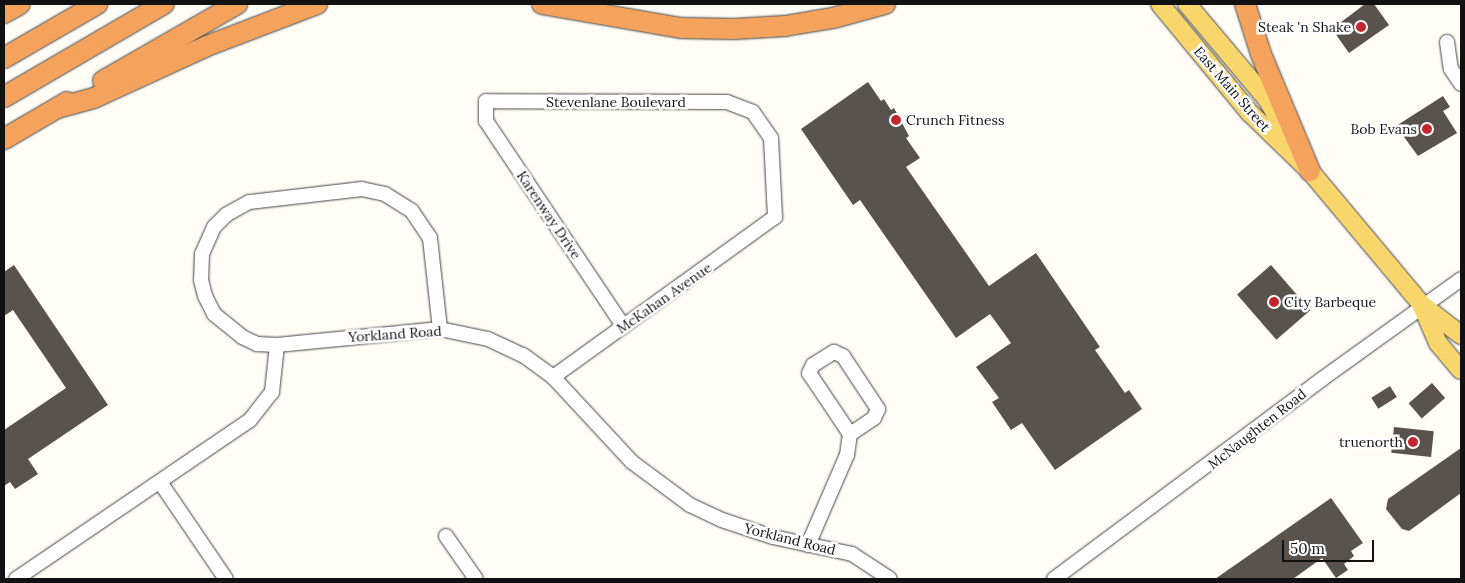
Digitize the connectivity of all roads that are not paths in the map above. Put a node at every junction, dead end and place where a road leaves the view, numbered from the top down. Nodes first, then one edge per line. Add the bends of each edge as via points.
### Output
1 (13, 4) edge
2 (20, 4) edge
3 (97, 4) edge
4 (164, 4) edge
5 (237, 4) edge
6 (317, 4) edge
7 (542, 4) edge
8 (885, 4) edge
9 (1160, 4) edge
10 (1187, 4) edge
11 (1245, 4) edge
12 (4, 12) edge
13 (1447, 42) dead end
14 (4, 58) edge
15 (1461, 84) edge
16 (4, 97) edge
17 (486, 101) joint
18 (57, 108) junction
19 (4, 139) edge
20 (1310, 171) junction
21 (775, 217) joint
22 (1461, 279) edge
23 (1422, 305) junction
24 (623, 326) junction
25 (440, 330) junction
26 (1461, 335) edge
27 (277, 345) junction
28 (1461, 370) edge
29 (553, 377) junction
30 (850, 434) junction
31 (160, 482) junction
32 (446, 536) dead end
33 (808, 545) junction
34 (18, 579) edge
35 (226, 579) edge
36 (476, 579) edge
37 (890, 579) edge
38 (1054, 579) edge

1 - 12 highway
2 - 12 highway
3 - 14 highway
4 - 16 highway
5 - 18 highway
6 - 18 highway via 207,46 94,98
7 - 8 highway via 681,28 734,29 785,26 833,18
9 - 20 main road, East Main Street via 1250,113
10 - 20 main road, East Main Street via 1267,99
11 - 20 highway via 1261,54
13 - 15 street via 1452,69
17 - 21 street, Stevenlane Boulevard via 727,102 746,107 758,117 771,138
17 - 24 street, Karenway Drive via 484,111 489,126
18 - 19 highway
20 - 23 main road, East Main Street
21 - 24 street, McKahan Avenue
22 - 23 street, McNaughten Road
23 - 26 main road, East Main Street
23 - 28 main road, East Main Street via 1438,343
23 - 38 street, McNaughten Road
24 - 29 street, McKahan Avenue
25 - 27 street, Yorkland Road
25 - 27 street, Yorkland Road via 432,250 425,228 412,211 394,198 362,189 259,199 232,211 214,227 200,266 205,296 214,314 242,337 257,344
25 - 29 street, Yorkland Road via 488,339 523,355
27 - 31 street via 272,392 256,414
29 - 33 street, Yorkland Road via 632,462 690,505 731,523
30 - 30 street via 809,373 813,365 834,352 843,356 878,409 874,418
30 - 33 street via 846,455
31 - 34 street
31 - 35 street
32 - 36 street
33 - 37 street, Yorkland Road via 852,554

